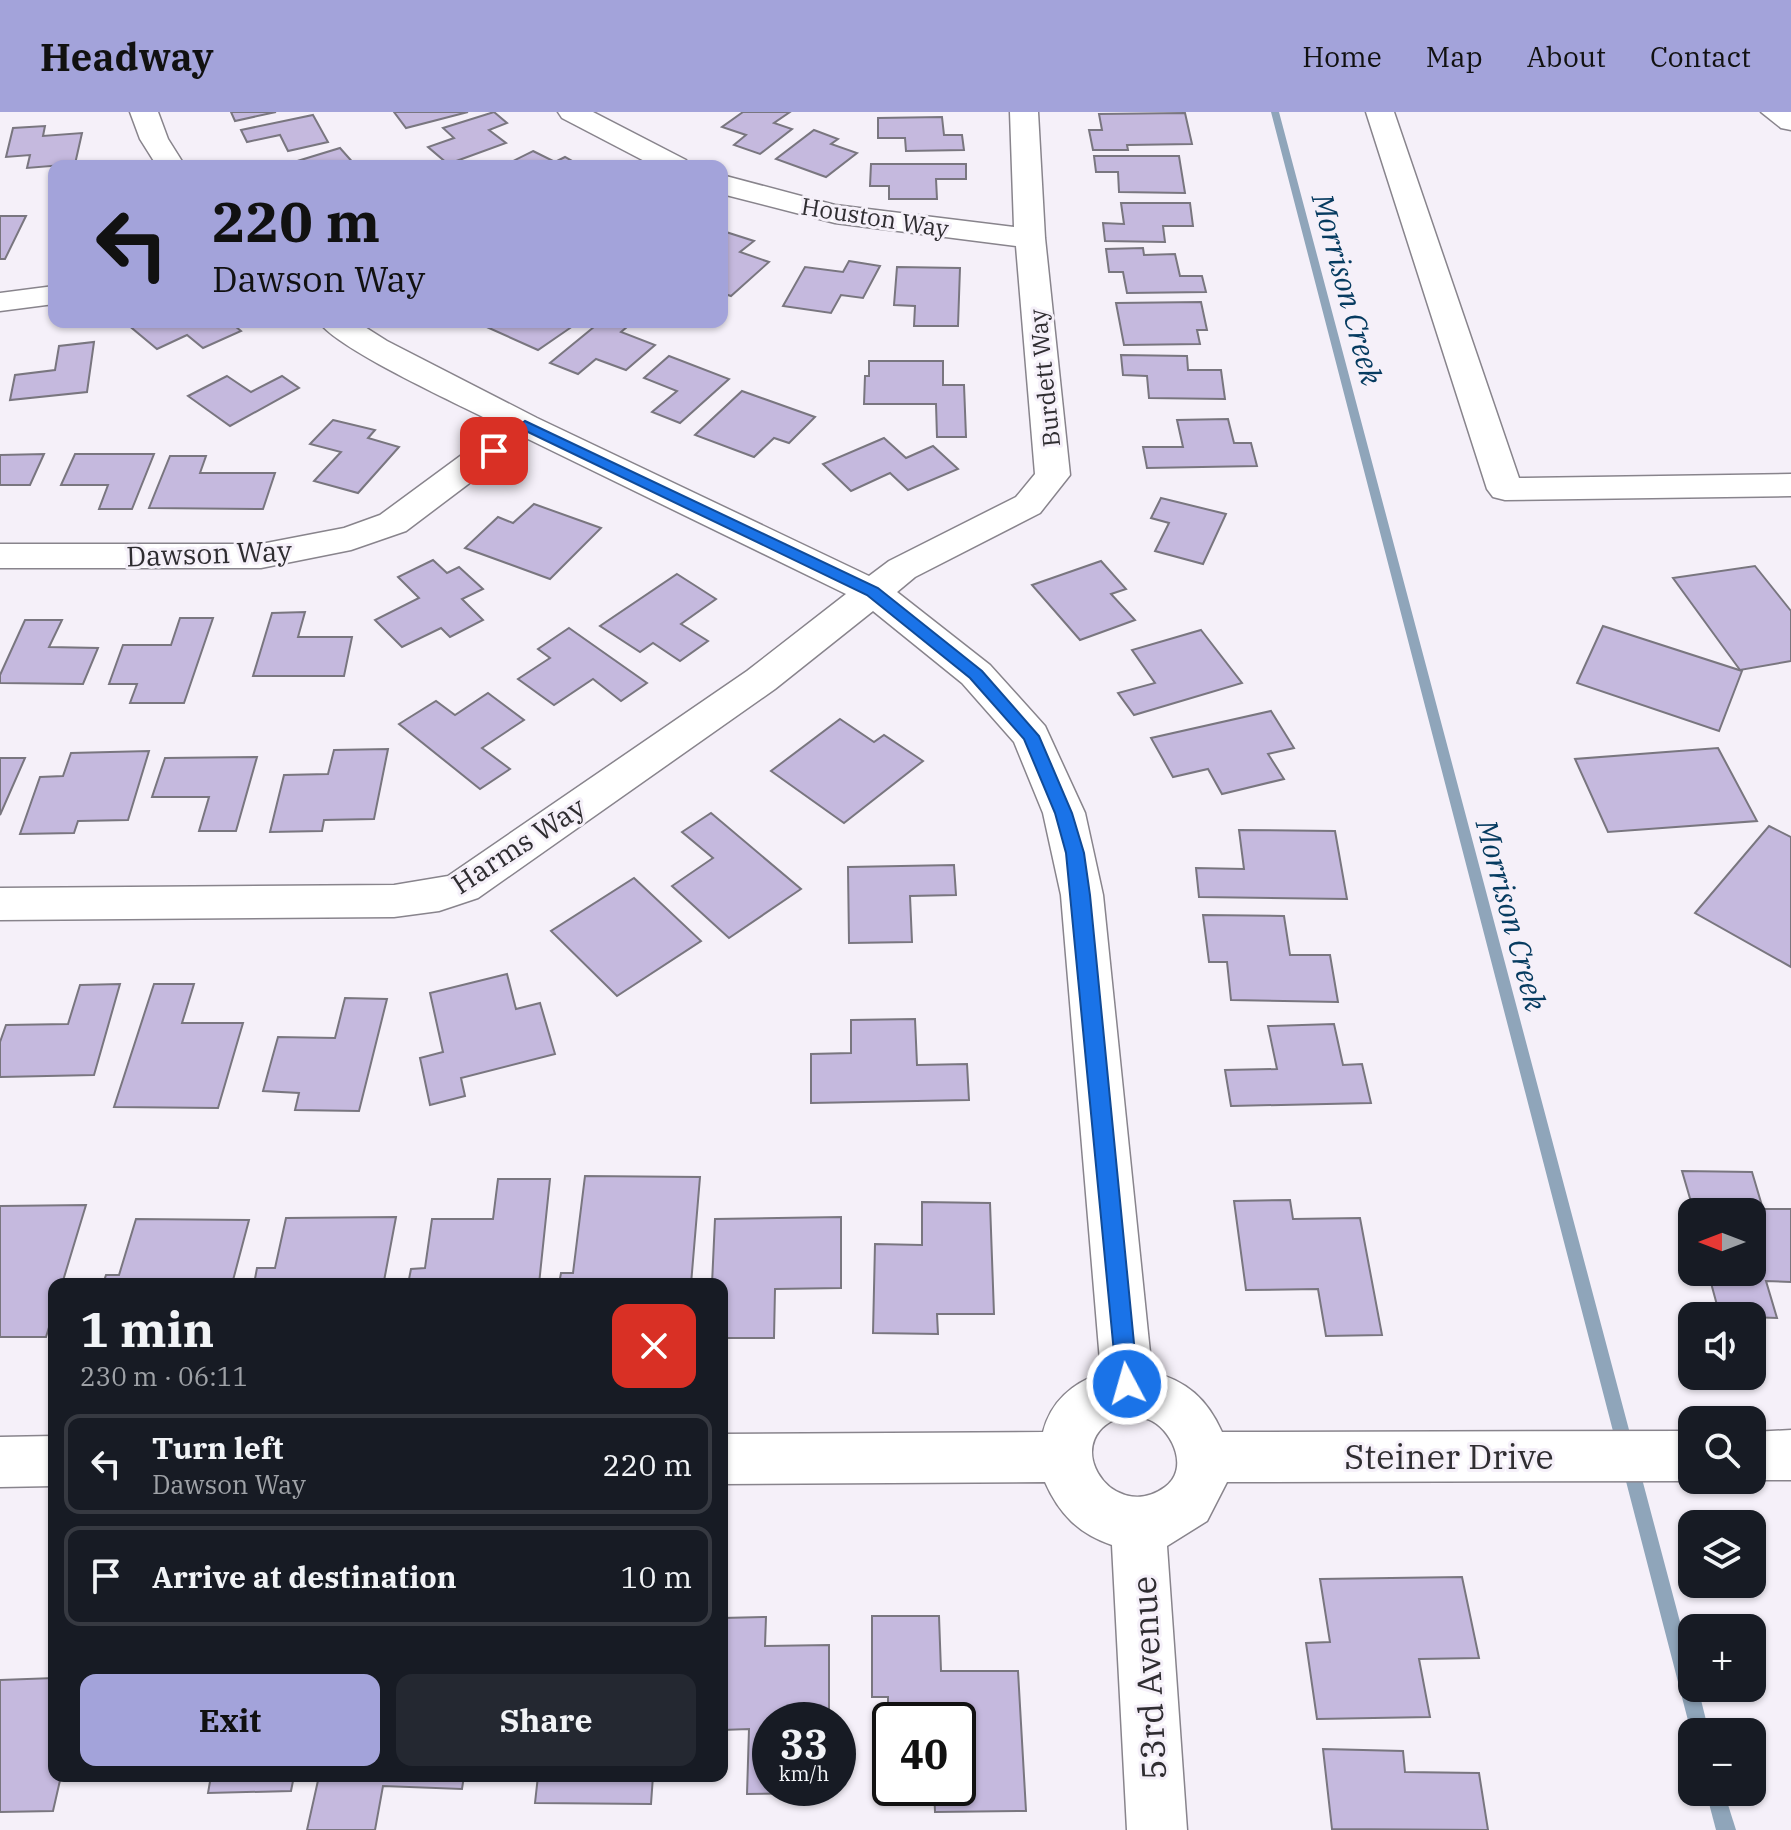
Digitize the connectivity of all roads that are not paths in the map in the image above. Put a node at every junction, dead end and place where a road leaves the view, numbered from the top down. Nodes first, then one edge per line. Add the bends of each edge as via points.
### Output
1 (144, 112) edge
2 (572, 112) edge
3 (1024, 112) edge
4 (1380, 112) edge
5 (1775, 112) edge
6 (1791, 122) edge
7 (167, 160) edge
8 (664, 160) edge
9 (728, 186) edge
10 (1030, 238) junction
11 (48, 296) edge
12 (0, 302) edge
13 (344, 328) edge
14 (525, 425) junction
15 (1791, 485) edge
16 (0, 556) edge
17 (872, 592) junction
18 (0, 904) edge
19 (1128, 1391) junction
20 (1791, 1455) edge
21 (1678, 1456) edge
22 (1766, 1456) edge
23 (1063, 1457) junction
24 (1205, 1457) junction
25 (728, 1459) edge
26 (48, 1461) edge
27 (0, 1462) edge
28 (1138, 1527) junction
29 (1157, 1830) edge

1 - 7 street
2 - 8 street
3 - 10 street, Burdett Way
4 - 15 street via 1505,489
5 - 6 street
9 - 10 street, Houston Way via 764,200 904,225
10 - 17 street, Burdett Way via 1053,475 1028,505 902,569
11 - 12 street
13 - 14 street
14 - 16 street, Dawson Way via 393,523 351,538 261,556
14 - 17 street
17 - 18 street, Harms Way via 761,680 463,887 394,901
17 - 19 street via 976,674 1005,704 1031,736 1064,813 1082,895
19 - 23 street via 1094,1400 1070,1424
19 - 24 street via 1163,1400 1192,1423
20 - 22 street
21 - 24 street, Steiner Drive
23 - 25 street
23 - 28 street via 1075,1492 1102,1517
24 - 28 street via 1199,1492 1175,1517
26 - 27 street
28 - 29 street, 53rd Avenue

